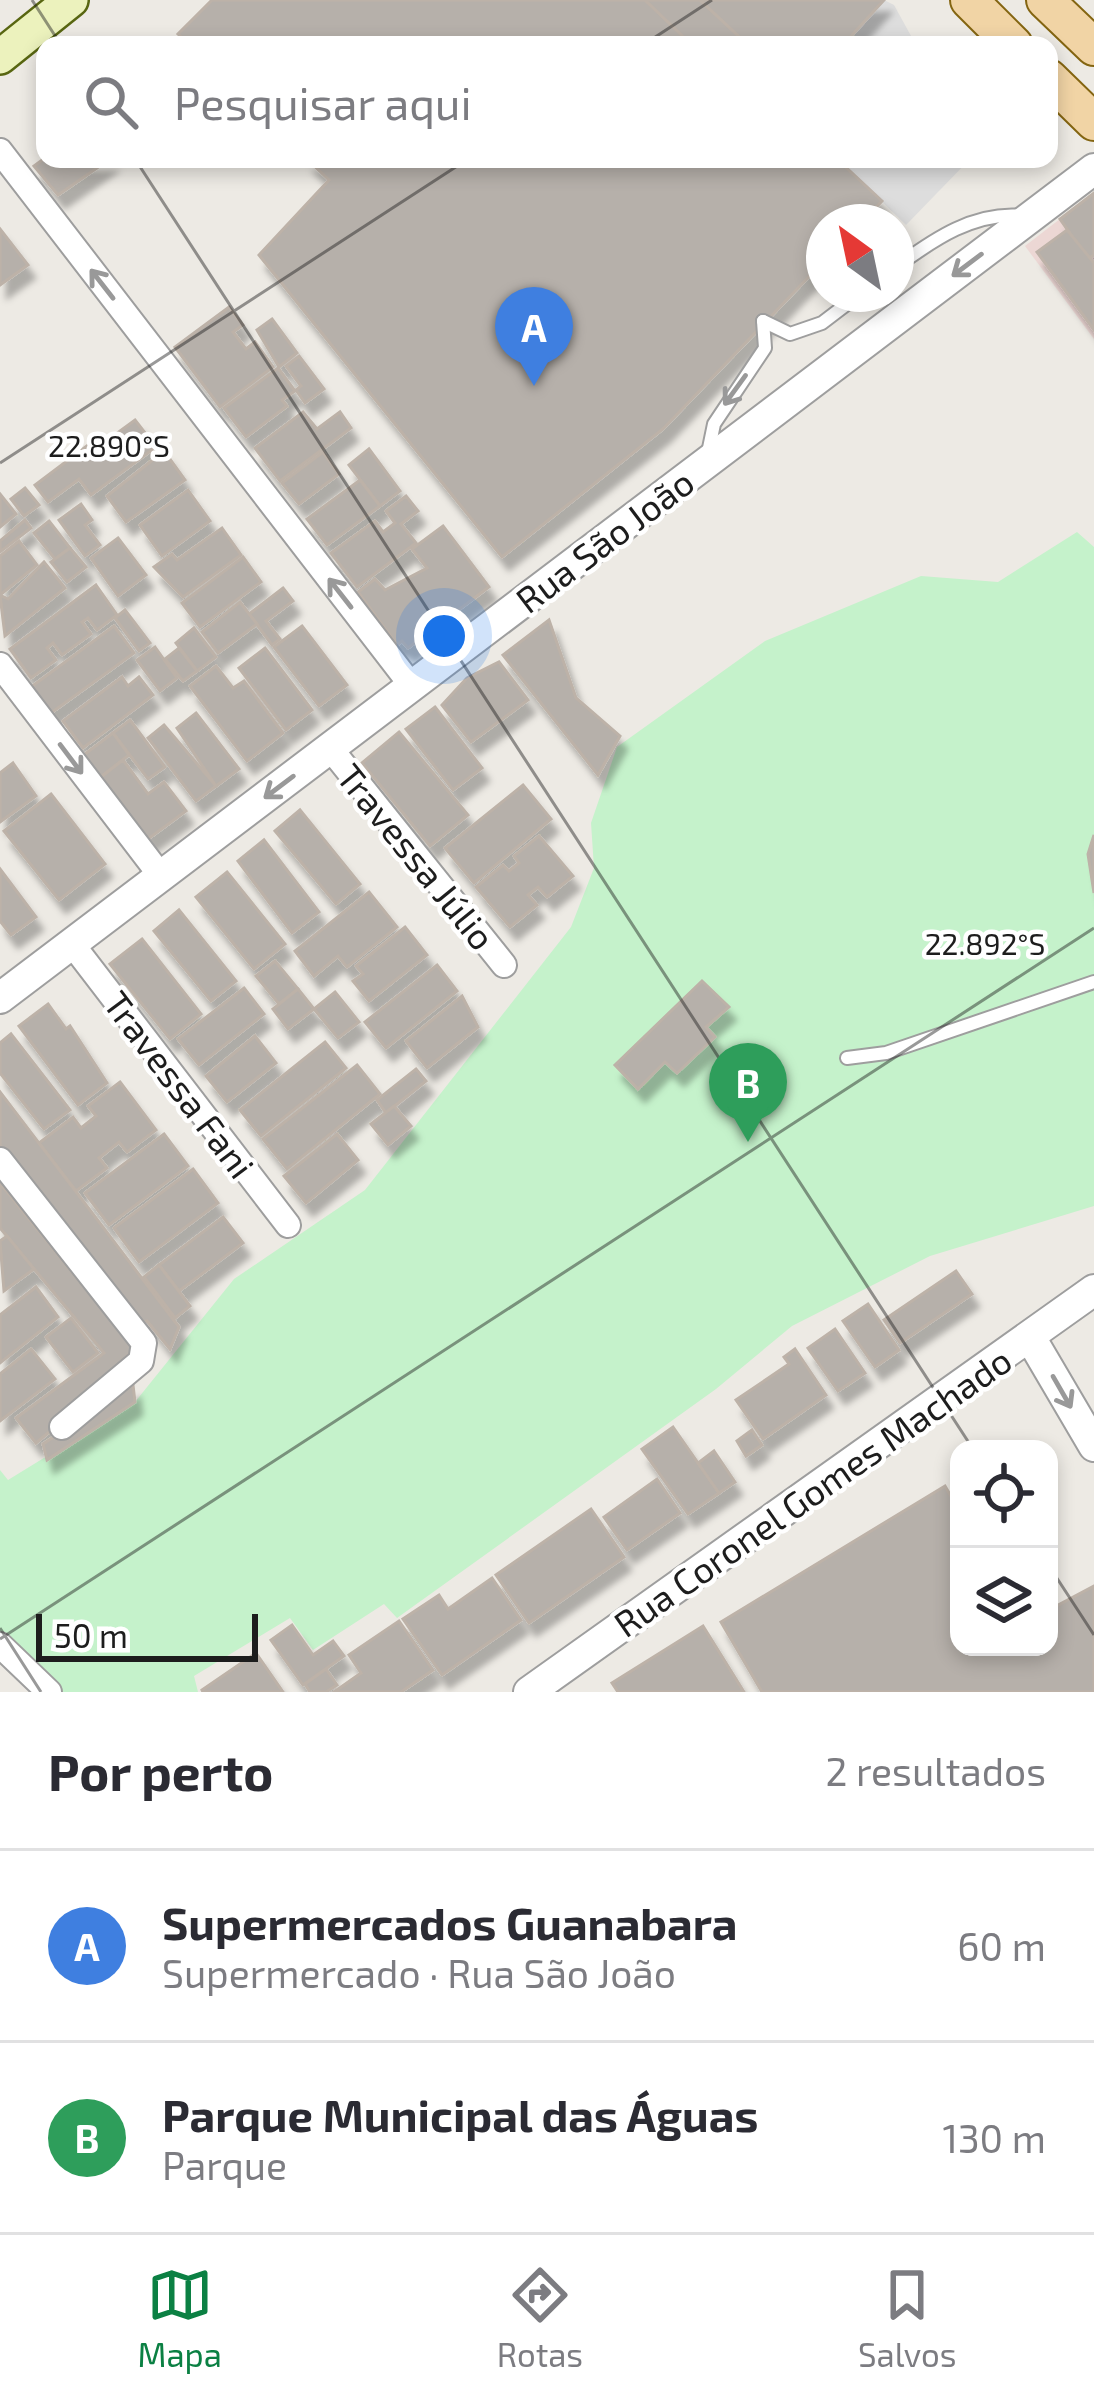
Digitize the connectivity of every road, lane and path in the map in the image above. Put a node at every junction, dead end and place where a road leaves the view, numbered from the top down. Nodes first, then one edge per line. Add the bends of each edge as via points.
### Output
1 (71, 0) edge
2 (969, 0) edge
3 (1045, 0) edge
4 (1006, 36) edge
5 (1094, 47) edge
6 (0, 57) edge
7 (1058, 86) edge
8 (1094, 122) edge
9 (0, 151) edge
10 (1094, 169) edge
11 (1030, 217) junction
12 (914, 253) edge
13 (836, 312) edge
14 (707, 462) junction
15 (0, 665) edge
16 (412, 686) junction
17 (331, 748) junction
18 (160, 876) junction
19 (72, 944) junction
20 (504, 964) dead end
21 (1094, 982) edge
22 (0, 998) edge
23 (847, 1058) dead end
24 (0, 1160) edge
25 (288, 1225) dead end
26 (1094, 1290) edge
27 (1030, 1337) junction
28 (62, 1427) dead end
29 (1094, 1446) edge
30 (0, 1645) edge
31 (49, 1692) edge
32 (529, 1692) edge

1 - 6 main road
2 - 4 main road
3 - 5 main road
7 - 8 main road
16 -> 9 street
10 - 11 street, Rua São João
11 - 12 lane via 996,213
11 -> 14 street, Rua São João
13 -> 14 lane via 790,334 763,321 765,348 714,424
14 - 16 street, Rua São João
15 -> 18 street
16 - 17 street, Rua São João
17 -> 18 street, Rua São João
17 - 20 street, Travessa Júlio
18 - 19 street, Rua São João
19 - 22 street, Rua São João
19 - 25 street, Travessa Fani
21 - 23 lane via 886,1053
24 - 28 street via 144,1342 141,1360
26 - 27 street, Rua Coronel Gomes Machado
27 -> 29 street
27 - 32 street, Rua Coronel Gomes Machado
30 - 31 street

